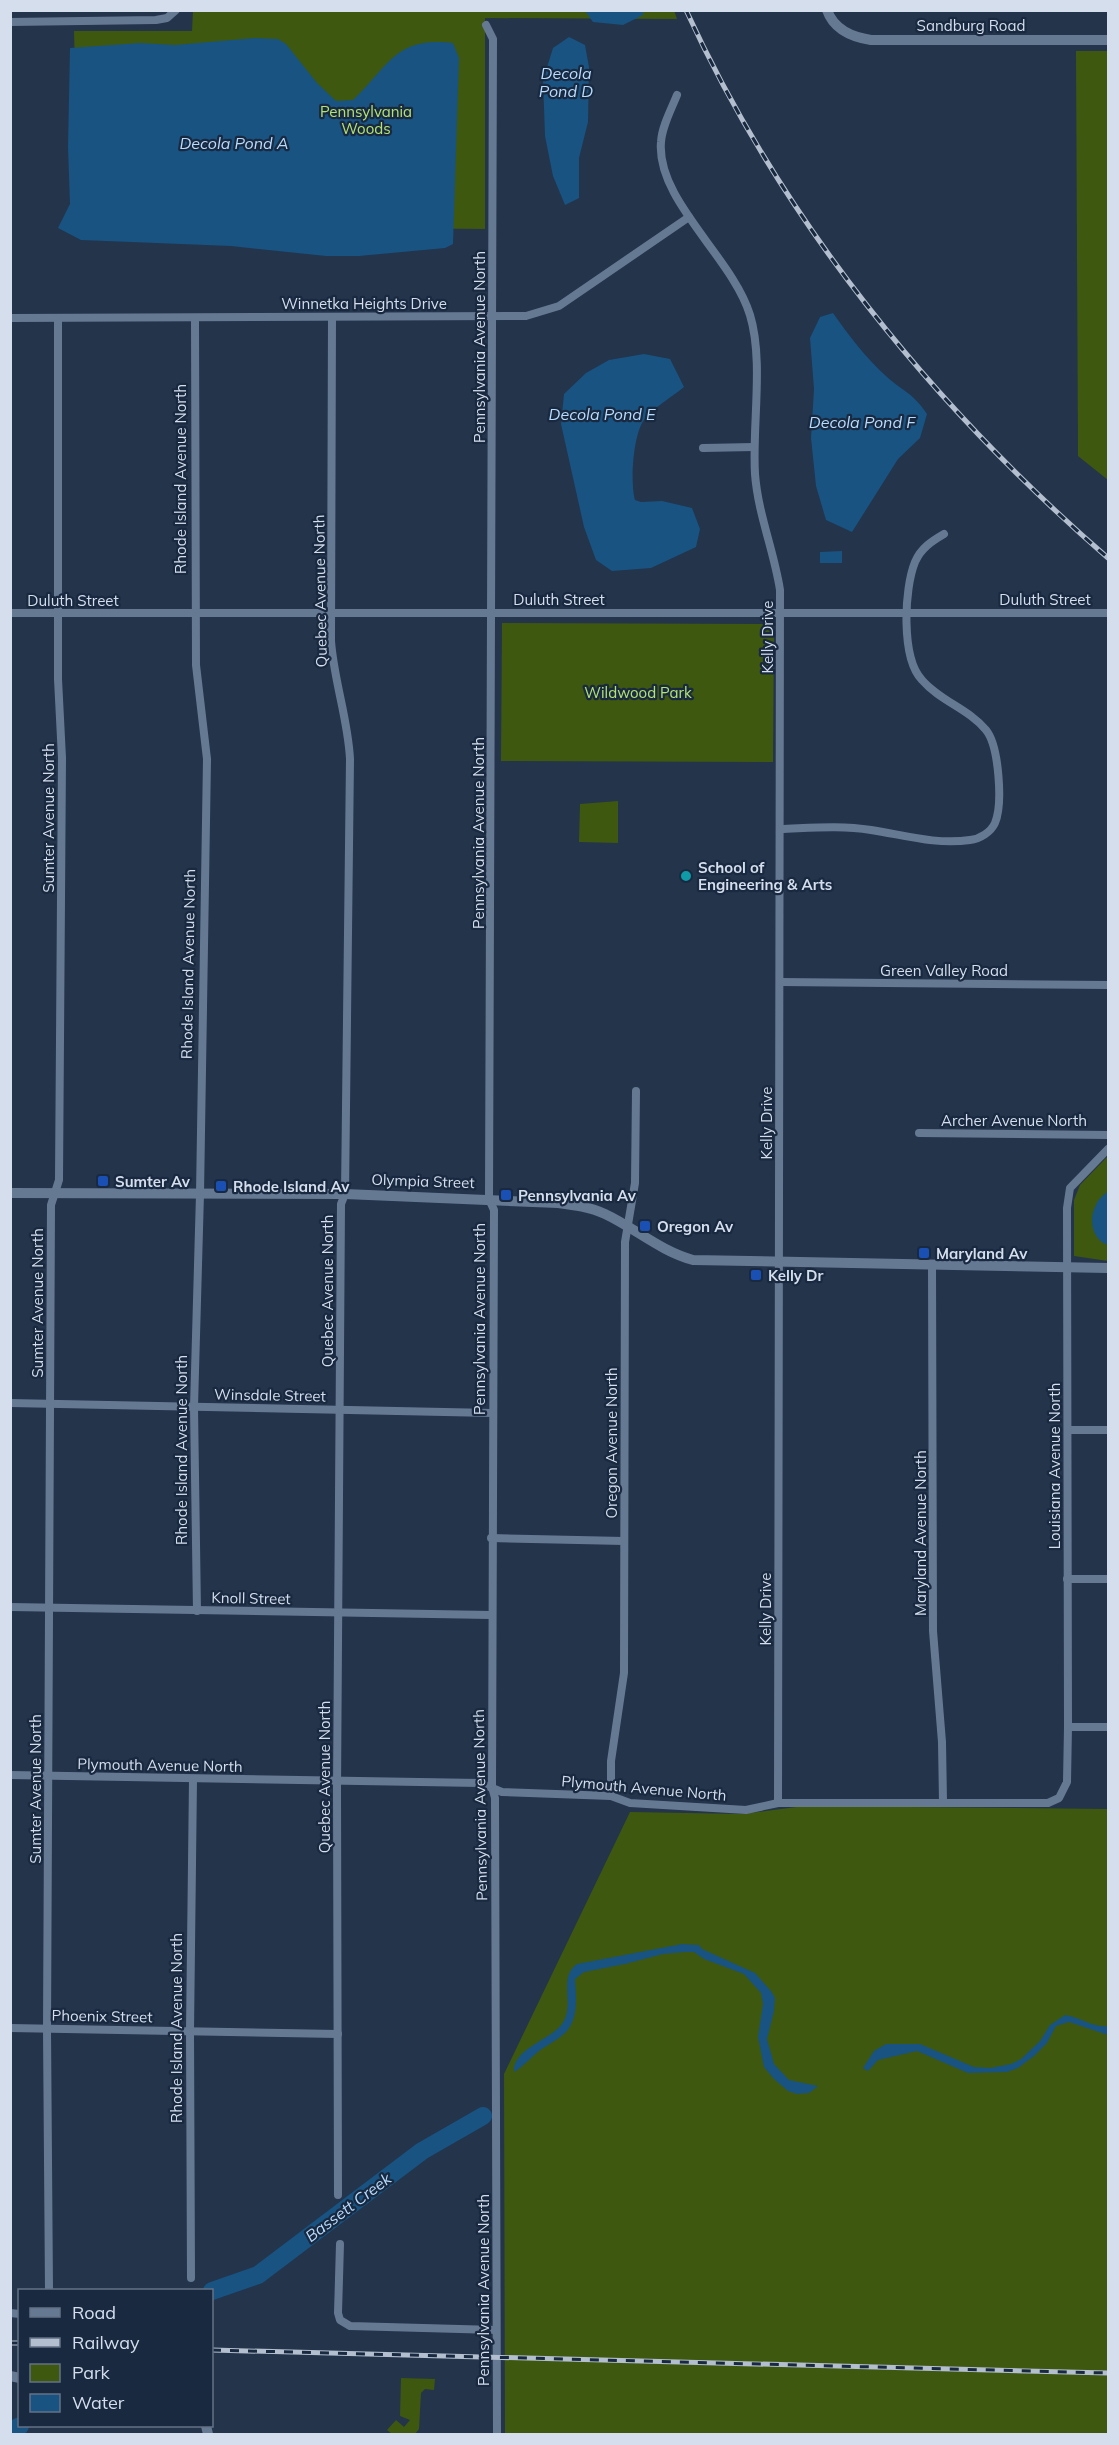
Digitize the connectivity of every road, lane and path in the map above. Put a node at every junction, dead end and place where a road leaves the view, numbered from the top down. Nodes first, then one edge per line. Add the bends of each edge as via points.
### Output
1 (827, 10) edge
2 (176, 11) edge
3 (10, 22) edge
4 (486, 25) dead end
5 (1108, 40) edge
6 (677, 95) dead end
7 (690, 217) junction
8 (332, 317) junction
9 (493, 317) junction
10 (10, 318) edge
11 (58, 318) junction
12 (195, 318) junction
13 (754, 447) junction
14 (703, 448) dead end
15 (944, 534) dead end
16 (332, 612) junction
17 (781, 612) junction
18 (10, 613) edge
19 (58, 613) junction
20 (195, 613) junction
21 (493, 613) junction
22 (908, 613) junction
23 (1108, 613) edge
24 (780, 829) junction
25 (780, 982) junction
26 (1108, 985) edge
27 (636, 1091) dead end
28 (919, 1133) dead end
29 (1108, 1135) edge
30 (1108, 1149) edge
31 (10, 1193) edge
32 (55, 1193) junction
33 (200, 1194) junction
34 (345, 1194) junction
35 (489, 1199) junction
36 (627, 1227) junction
37 (779, 1263) junction
38 (932, 1264) junction
39 (1067, 1267) junction
40 (1108, 1268) edge
41 (10, 1403) edge
42 (50, 1404) junction
43 (194, 1407) junction
44 (340, 1410) junction
45 (492, 1413) junction
46 (1068, 1430) junction
47 (1108, 1430) edge
48 (491, 1538) junction
49 (624, 1541) junction
50 (1067, 1579) junction
51 (1108, 1579) edge
52 (10, 1607) edge
53 (49, 1607) junction
54 (197, 1611) junction
55 (339, 1613) junction
56 (491, 1615) junction
57 (1068, 1727) junction
58 (1108, 1727) edge
59 (10, 1775) edge
60 (48, 1776) junction
61 (194, 1779) junction
62 (338, 1781) junction
63 (492, 1787) junction
64 (611, 1796) junction
65 (1059, 1798) joint
66 (943, 1802) junction
67 (778, 1803) junction
68 (10, 2028) edge
69 (47, 2029) junction
70 (190, 2031) junction
71 (338, 2034) junction
72 (338, 2196) dead end
73 (340, 2244) dead end
74 (191, 2278) dead end
75 (49, 2289) edge
76 (496, 2330) junction
77 (497, 2434) edge

1 - 5 street, Sandburg Road via 836,25 849,35 871,40
2 - 3 street via 156,20
4 - 9 street, Pennsylvania Avenue North via 493,39
6 - 7 street, Kelly Drive via 661,140 661,157
7 - 9 street, Winnetka Heights Drive via 559,306 526,316
7 - 13 street, Kelly Drive via 730,274 750,315 756,357
8 - 9 street, Winnetka Heights Drive
8 - 12 street, Winnetka Heights Drive
8 - 16 street, Quebec Avenue North
9 - 21 street, Pennsylvania Avenue North
10 - 11 street, Winnetka Heights Drive
11 - 12 street, Winnetka Heights Drive
11 - 19 street, Sumter Avenue North
12 - 20 street, Rhode Island Avenue North
13 - 14 street
13 - 17 street, Kelly Drive via 757,497 776,564
15 - 22 street via 928,543 916,560 910,578
16 - 20 street, Duluth Street
16 - 21 street, Duluth Street
16 - 34 street, Quebec Avenue North via 333,664 350,759
17 - 21 street, Duluth Street
17 - 22 street, Duluth Street
17 - 24 street, Kelly Drive
18 - 19 street, Duluth Street
19 - 20 street, Duluth Street
19 - 32 street, Sumter Avenue North via 62,770
20 - 33 street, Rhode Island Avenue North via 196,665 207,759
21 - 35 street, Pennsylvania Avenue North
22 - 23 street, Duluth Street
22 - 24 street via 908,646 914,670 930,688 977,721 993,740 998,761 998,812 990,831 972,840 912,839 847,828
24 - 25 street, Kelly Drive
25 - 26 street, Green Valley Road
25 - 37 street, Kelly Drive
27 - 36 street, Oregon Avenue North via 635,1183
28 - 29 street, Archer Avenue North
30 - 39 street, Louisiana Avenue North via 1070,1188
31 - 32 street, Olympia Street
32 - 33 street, Olympia Street
32 - 42 street, Sumter Avenue North via 51,1205
33 - 34 street, Olympia Street
33 - 43 street, Rhode Island Avenue North
34 - 35 street, Olympia Street
34 - 44 street, Quebec Avenue North via 341,1204
35 - 36 street, Olympia Street via 590,1208
35 - 45 street, Pennsylvania Avenue North via 494,1210
36 - 37 street, Olympia Street via 693,1260
36 - 49 street, Oregon Avenue North
37 - 38 street, Olympia Street
37 - 67 street, Kelly Drive
38 - 39 street, Olympia Street
38 - 66 street, Maryland Avenue North via 933,1630
39 - 40 street, Olympia Street
39 - 46 street, Louisiana Avenue North
41 - 42 street, Winsdale Street
42 - 43 street, Winsdale Street
42 - 53 street, Sumter Avenue North
43 - 44 street, Winsdale Street
43 - 54 street, Rhode Island Avenue North
44 - 45 street, Winsdale Street
44 - 55 street, Quebec Avenue North
45 - 48 street, Pennsylvania Avenue North
46 - 47 street
46 - 50 street, Louisiana Avenue North
48 - 49 street
48 - 56 street, Pennsylvania Avenue North
49 - 64 street, Oregon Avenue North via 624,1673 611,1761
50 - 51 street
50 - 57 street, Louisiana Avenue North
52 - 53 street, Knoll Street
53 - 54 street, Knoll Street
53 - 60 street, Sumter Avenue North
54 - 55 street, Knoll Street
55 - 56 street, Knoll Street
55 - 62 street, Quebec Avenue North
56 - 63 street, Pennsylvania Avenue North
57 - 58 street
57 - 65 street, Louisiana Avenue North via 1066,1782
59 - 60 street, Plymouth Avenue North
60 - 61 street, Plymouth Avenue North
60 - 69 street, Sumter Avenue North
61 - 62 street, Plymouth Avenue North
61 - 70 street, Rhode Island Avenue North
62 - 63 street, Plymouth Avenue North via 480,1783
62 - 71 street, Quebec Avenue North
63 - 64 street, Plymouth Avenue North via 502,1792
63 - 76 street, Pennsylvania Avenue North via 497,1992
64 - 67 street, Plymouth Avenue North via 630,1803 746,1810
65 - 66 street, Plymouth Avenue North via 1048,1803
66 - 67 street, Plymouth Avenue North
68 - 69 street, Phoenix Street
69 - 70 street, Phoenix Street
69 - 75 street, Sumter Avenue North
70 - 71 street, Phoenix Street
70 - 74 street, Rhode Island Avenue North
71 - 72 street, Quebec Avenue North
73 - 76 street via 339,2320 350,2326
76 - 77 street, Pennsylvania Avenue North

